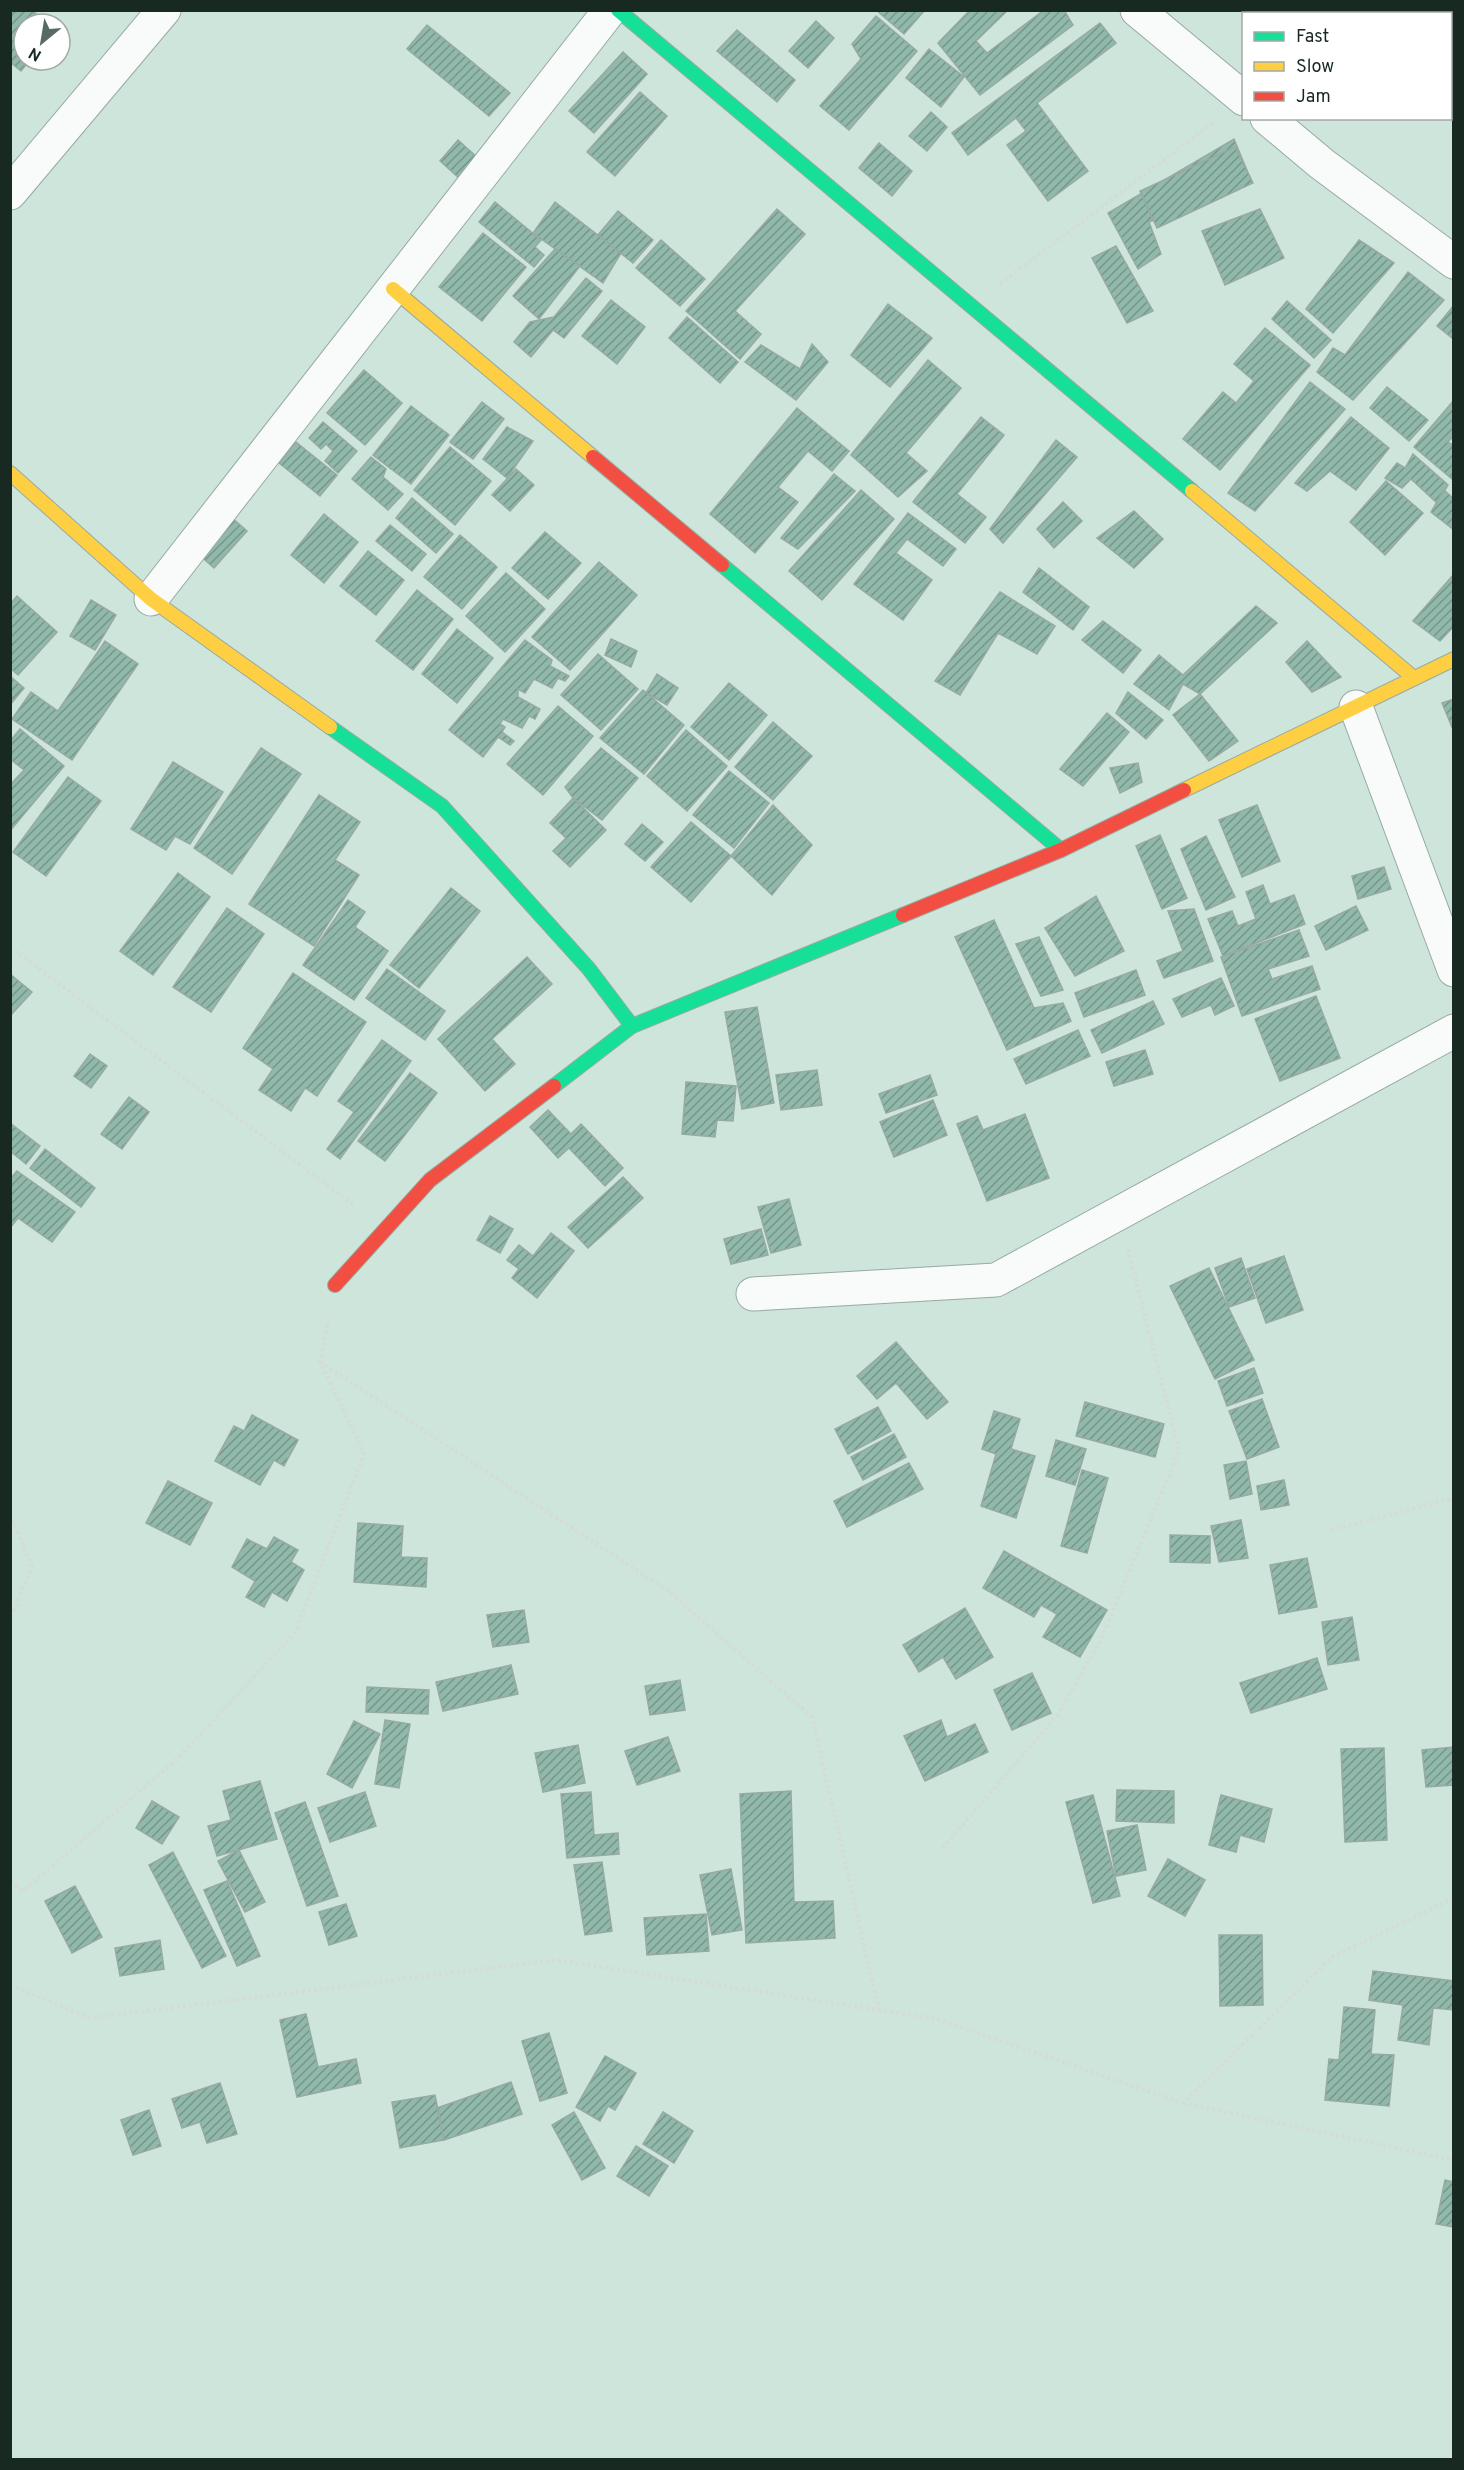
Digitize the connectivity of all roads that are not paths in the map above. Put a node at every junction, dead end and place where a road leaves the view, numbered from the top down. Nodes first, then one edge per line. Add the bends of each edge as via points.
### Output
1 (164, 10) edge
2 (610, 10) edge
3 (618, 10) edge
4 (1137, 10) edge
5 (1242, 97) edge
6 (1269, 120) edge
7 (10, 193) edge
8 (1454, 262) edge
9 (393, 289) junction
10 (10, 473) edge
11 (151, 599) junction
12 (1454, 659) edge
13 (1414, 678) junction
14 (1356, 707) junction
15 (1061, 850) junction
16 (1454, 970) edge
17 (632, 1026) junction
18 (1454, 1031) edge
19 (335, 1285) road end
20 (753, 1294) dead end

1 - 7 street
2 - 9 street
3 - 13 street
4 - 5 street
6 - 8 street
9 - 11 street
9 - 15 street
10 - 11 street
11 - 17 street via 442,806 589,969
12 - 13 street
13 - 14 street
14 - 15 street
14 - 16 street
15 - 17 street
17 - 19 street via 430,1180
18 - 20 street via 996,1280

